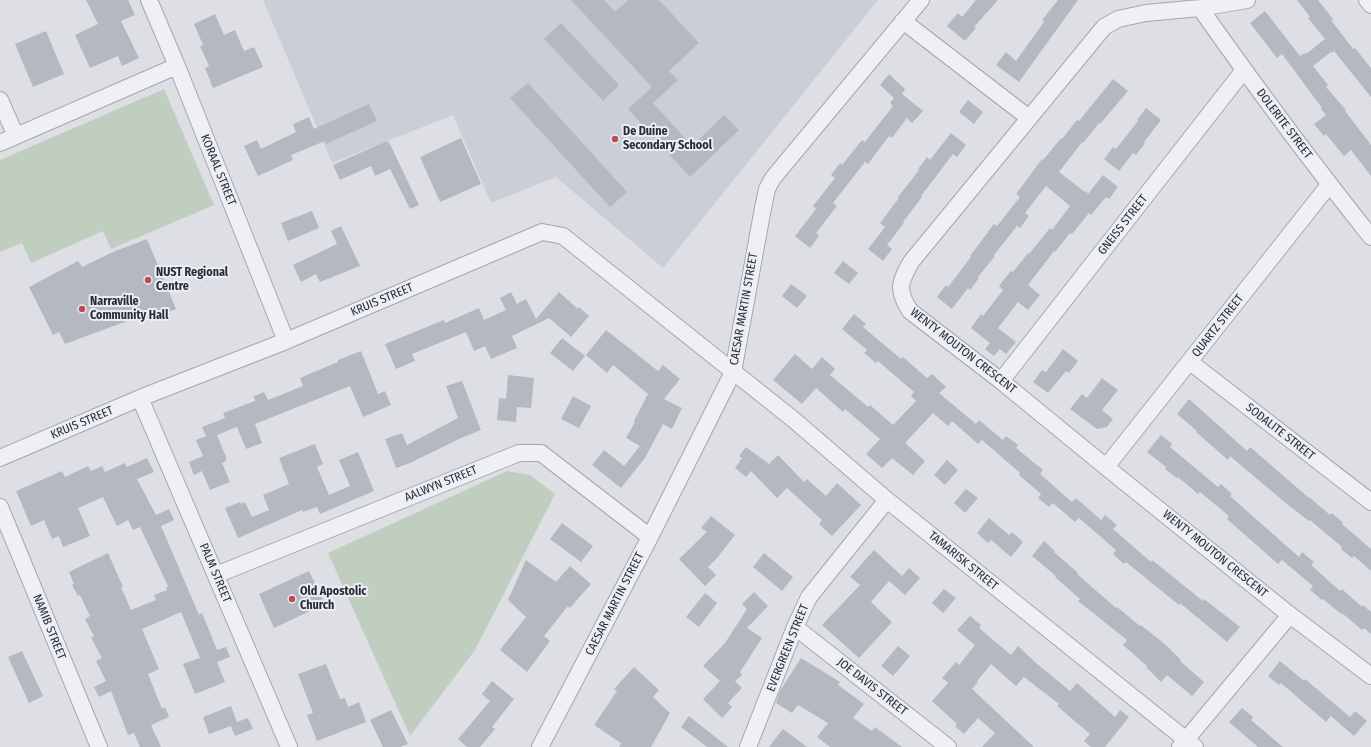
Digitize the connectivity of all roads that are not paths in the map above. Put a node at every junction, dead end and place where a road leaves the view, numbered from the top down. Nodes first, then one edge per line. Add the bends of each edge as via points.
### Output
1 (149, 0) edge
2 (921, 0) edge
3 (1247, 0) edge
4 (1367, 0) edge
5 (1371, 5) edge
6 (1200, 8) junction
7 (904, 21) junction
8 (177, 66) junction
9 (1244, 70) junction
10 (0, 100) edge
11 (1029, 118) junction
12 (16, 136) junction
13 (0, 143) edge
14 (1329, 185) junction
15 (1371, 237) edge
16 (286, 341) junction
17 (1190, 362) junction
18 (733, 372) junction
19 (1001, 381) junction
20 (140, 398) junction
21 (0, 458) edge
22 (1106, 467) junction
23 (887, 500) junction
24 (1371, 502) edge
25 (0, 507) edge
26 (650, 537) junction
27 (216, 576) junction
28 (1290, 615) junction
29 (796, 627) junction
30 (1371, 676) edge
31 (1187, 745) edge
32 (543, 746) edge
33 (99, 747) edge
34 (289, 747) edge
35 (748, 747) edge
36 (948, 747) edge

1 - 8 street, KORAAL STREET
2 - 7 street, CAESAR MARTIN STREET
3 - 6 street, WENTY MOUTON CRESCENT
4 - 5 street
6 - 9 street, DOLERITE STREET
6 - 11 street, WENTY MOUTON CRESCENT via 1146,13 1118,19 1104,27
7 - 11 street
7 - 18 street, CAESAR MARTIN STREET via 773,178 767,189
8 - 12 street
8 - 16 street, KORAAL STREET
9 - 14 street, DOLERITE STREET
9 - 19 street, GNEISS STREET
10 - 12 street
11 - 19 street, WENTY MOUTON CRESCENT via 911,262 901,280 903,299 910,310
12 - 13 street
14 - 15 street, DOLERITE STREET
14 - 17 street, QUARTZ STREET
16 - 18 street, KRUIS STREET via 542,232 563,236
16 - 20 street, KRUIS STREET
17 - 22 street, QUARTZ STREET
17 - 24 street, SODALITE STREET
18 - 23 street, TAMARISK STREET via 794,420
18 - 26 street, CAESAR MARTIN STREET
19 - 22 street, WENTY MOUTON CRESCENT
20 - 21 street, KRUIS STREET
20 - 27 street, PALM STREET
22 - 28 street, WENTY MOUTON CRESCENT
23 - 29 street, EVERGREEN STREET via 809,597
23 - 31 street, TAMARISK STREET
25 - 33 street, NAMIB STREET
26 - 27 street, AALWYN STREET via 541,453 519,453
26 - 32 street, CAESAR MARTIN STREET
27 - 34 street, PALM STREET
28 - 30 street, WENTY MOUTON CRESCENT
28 - 31 street
29 - 35 street, EVERGREEN STREET
29 - 36 street, JOE DAVIS STREET

